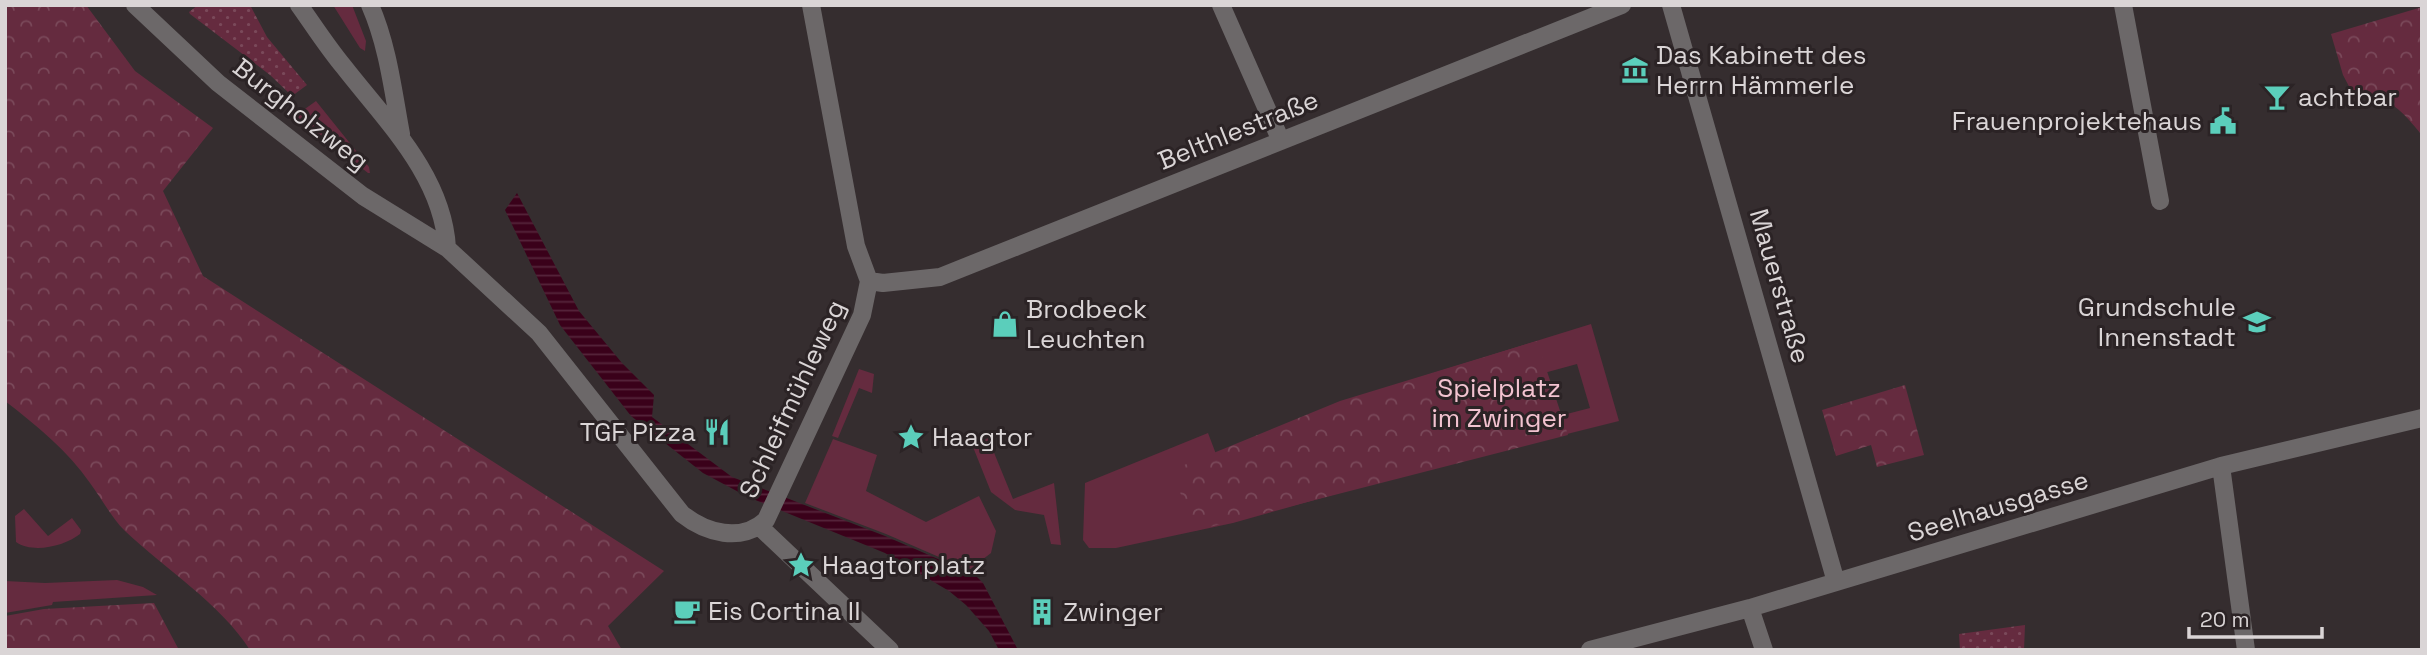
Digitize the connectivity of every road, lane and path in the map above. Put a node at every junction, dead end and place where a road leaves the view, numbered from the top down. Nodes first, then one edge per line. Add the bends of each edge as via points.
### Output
1 (135, 5) edge
2 (299, 5) edge
3 (370, 5) edge
4 (811, 5) edge
5 (1220, 5) edge
6 (1622, 5) edge
7 (1671, 5) edge
8 (2123, 5) edge
9 (401, 135) junction
10 (1281, 141) junction
11 (2160, 201) dead end
12 (447, 248) junction
13 (869, 281) junction
14 (2422, 418) edge
15 (2221, 466) junction
16 (682, 514) joint
17 (759, 526) junction
18 (1836, 582) junction
19 (1750, 607) junction
20 (890, 650) edge
21 (1590, 650) edge
22 (1764, 650) edge
23 (2246, 650) edge

1 - 12 street, Burgholzweg via 218,83 280,133 363,196
2 - 9 street via 342,66
3 - 9 street via 386,52
4 - 13 street, Schleifmühleweg via 854,234
5 - 10 street
6 - 10 street, Belthlestraße
7 - 18 street, Mauerstraße
8 - 11 street
9 - 12 street via 446,226
10 - 13 street, Belthlestraße via 940,277
12 - 16 street, Burgholzweg via 539,333
13 - 17 street, Schleifmühleweg via 862,315
14 - 15 street, Seelhausgasse
15 - 18 street, Seelhausgasse
15 - 23 street
16 - 17 street, Schleifmühleweg via 697,526 725,533
17 - 20 street
18 - 19 street, Seelhausgasse
19 - 21 street, Seelhausgasse
19 - 22 street

